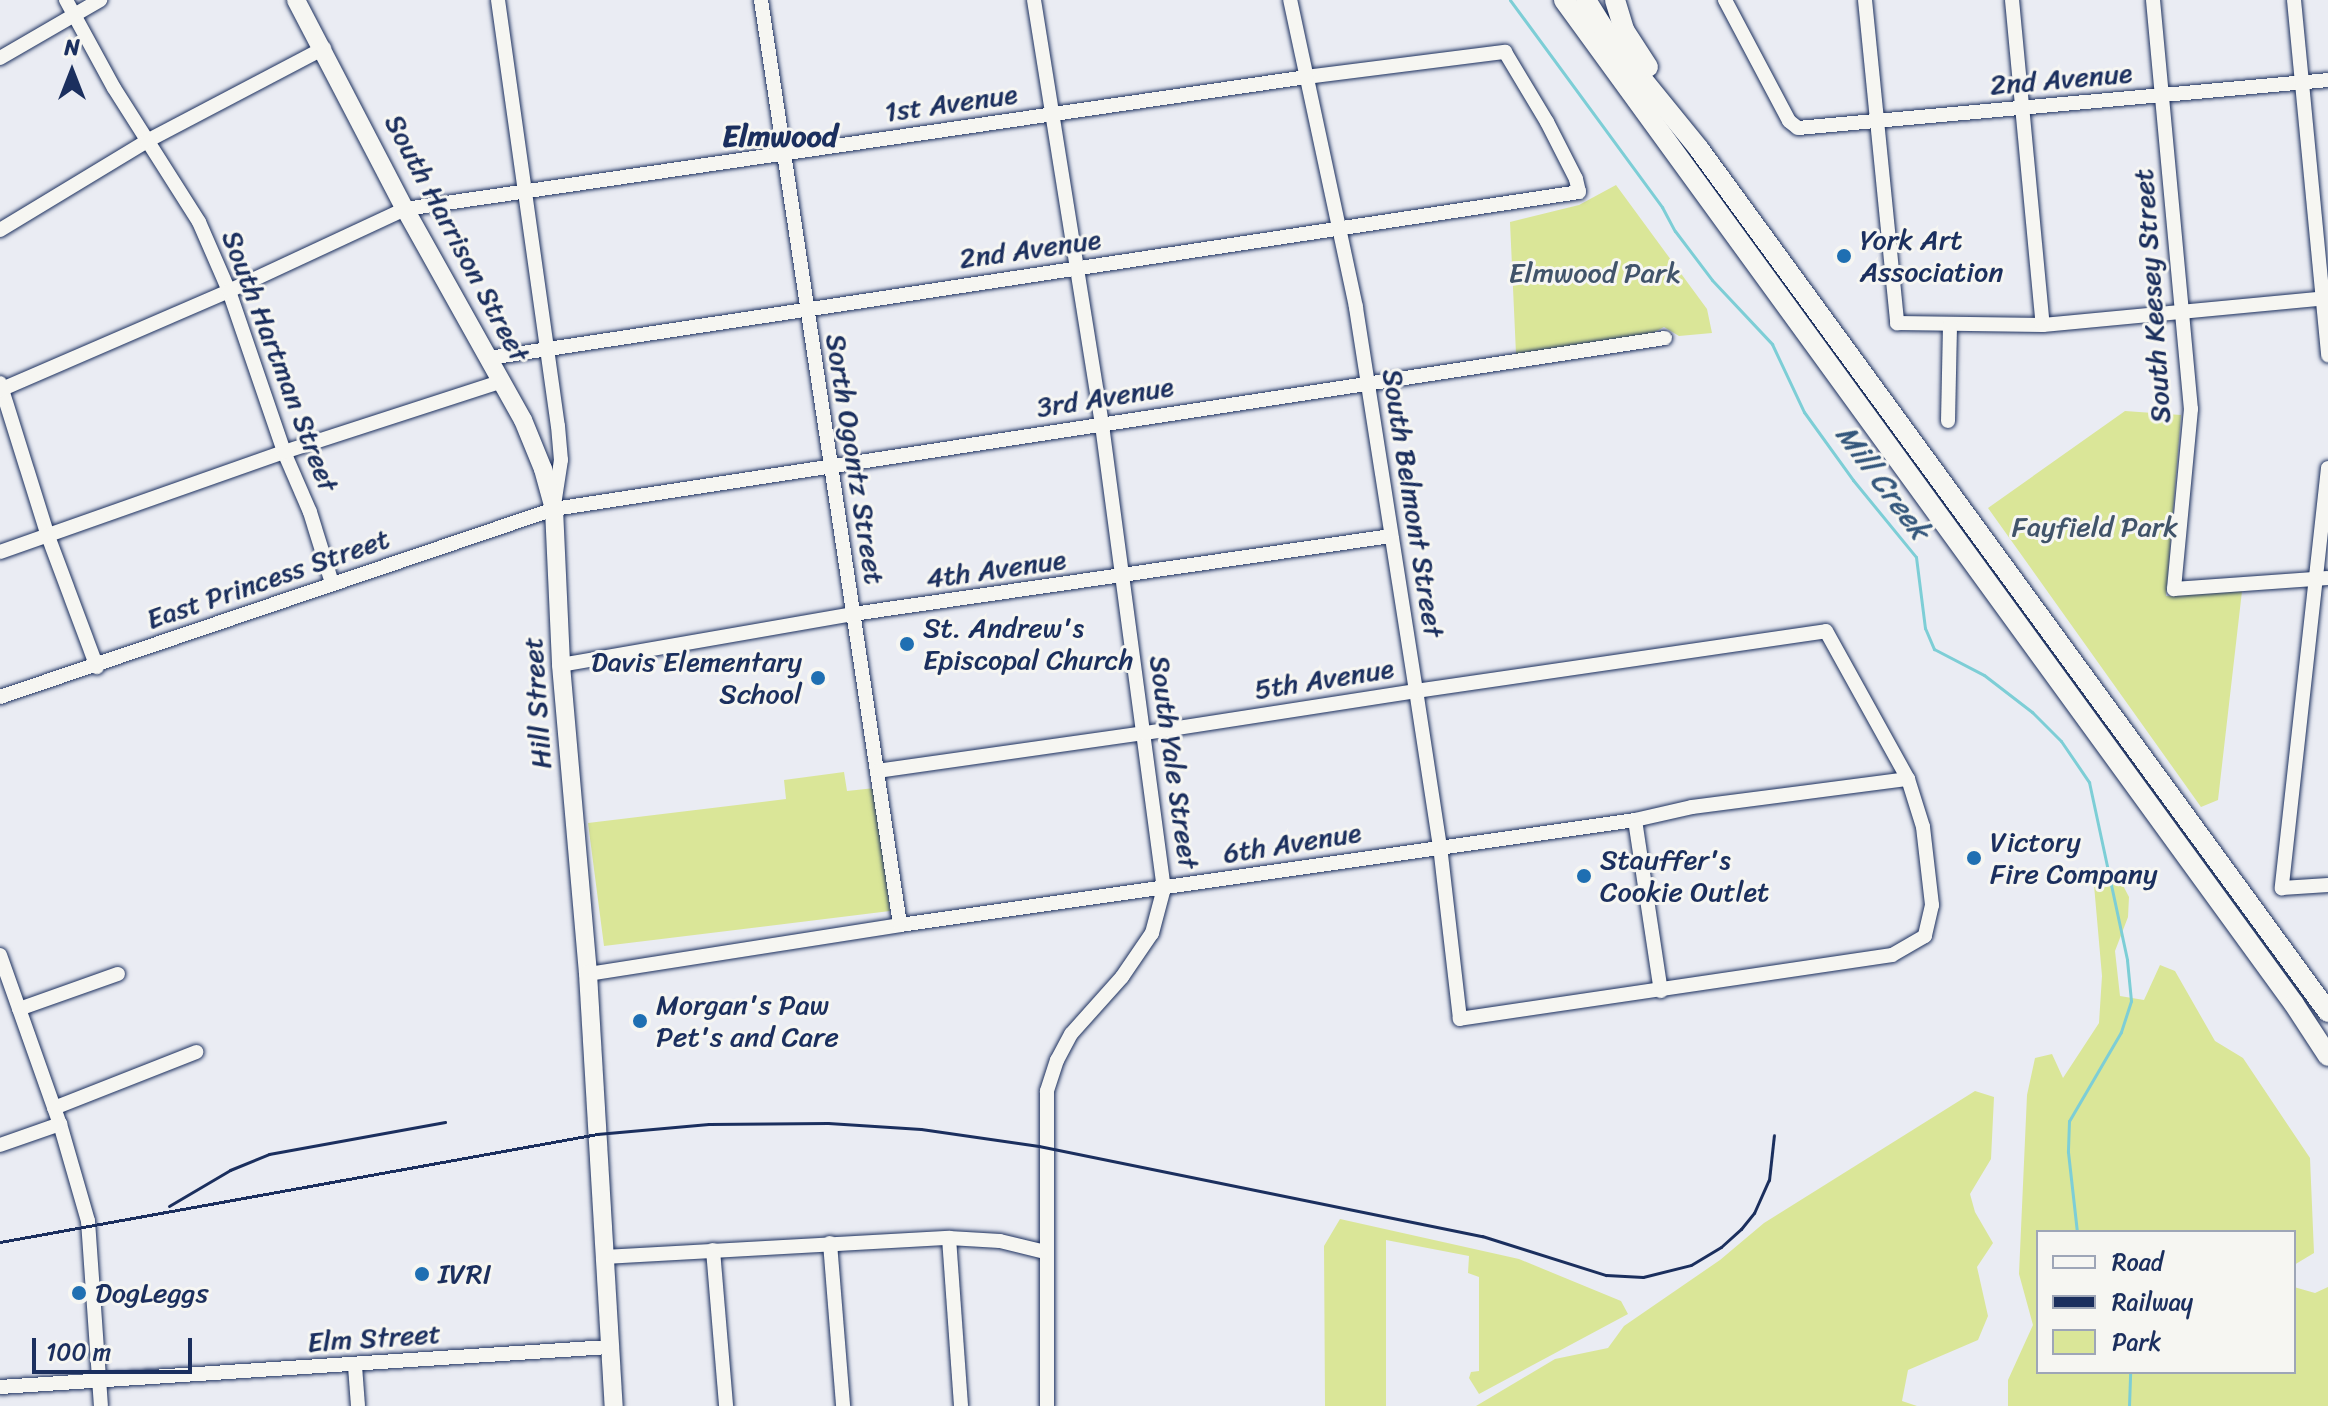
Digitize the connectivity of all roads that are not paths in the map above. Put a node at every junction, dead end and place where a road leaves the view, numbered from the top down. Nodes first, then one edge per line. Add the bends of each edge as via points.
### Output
1 (66, 0) edge
2 (100, 0) edge
3 (296, 0) edge
4 (498, 0) edge
5 (761, 0) edge
6 (1034, 0) edge
7 (1290, 0) edge
8 (1564, 0) edge
9 (1586, 0) edge
10 (1615, 0) edge
11 (1725, 0) edge
12 (1865, 0) edge
13 (2012, 0) edge
14 (2153, 0) edge
15 (2294, 0) edge
16 (74, 14) junction
17 (324, 48) junction
18 (0, 58) edge
19 (1306, 77) junction
20 (2328, 80) edge
21 (2302, 82) junction
22 (2162, 96) junction
23 (2022, 109) junction
24 (1054, 114) junction
25 (1878, 122) junction
26 (147, 141) junction
27 (1699, 149) junction
28 (783, 154) junction
29 (1579, 192) joint
30 (525, 194) junction
31 (405, 209) junction
32 (1342, 228) junction
33 (0, 230) edge
34 (1075, 269) junction
35 (229, 291) junction
36 (2326, 298) edge
37 (807, 307) junction
38 (2183, 312) junction
39 (1950, 324) junction
40 (2043, 325) junction
41 (1665, 338) dead end
42 (547, 347) junction
43 (2328, 355) edge
44 (489, 358) junction
45 (502, 381) junction
46 (1367, 381) junction
47 (1, 387) edge
48 (1948, 421) dead end
49 (1102, 425) junction
50 (284, 452) junction
51 (828, 465) junction
52 (2328, 468) edge
53 (554, 509) junction
54 (48, 536) junction
55 (1391, 536) junction
56 (0, 552) edge
57 (1122, 578) junction
58 (2322, 578) edge
59 (332, 583) junction
60 (853, 614) junction
61 (561, 665) junction
62 (97, 667) junction
63 (1416, 691) junction
64 (0, 697) edge
65 (1145, 733) junction
66 (877, 771) junction
67 (1908, 779) junction
68 (1635, 820) junction
69 (1440, 847) junction
70 (2328, 885) edge
71 (1164, 888) junction
72 (900, 925) junction
73 (0, 955) edge
74 (118, 974) dead end
75 (588, 974) junction
76 (1661, 991) junction
77 (19, 1009) junction
78 (2328, 1012) edge
79 (196, 1052) dead end
80 (2328, 1056) edge
81 (54, 1108) junction
82 (60, 1124) junction
83 (0, 1145) edge
84 (949, 1238) junction
85 (830, 1243) junction
86 (713, 1250) junction
87 (1045, 1252) junction
88 (604, 1257) junction
89 (608, 1347) junction
90 (355, 1366) junction
91 (99, 1381) junction
92 (0, 1387) edge
93 (101, 1406) edge
94 (358, 1406) edge
95 (614, 1406) edge
96 (726, 1406) edge
97 (843, 1406) edge
98 (961, 1406) edge
99 (1047, 1406) edge

1 - 16 street, South Hartman Street
2 - 16 street
3 - 17 main road, South Harrison Street
4 - 30 street, Hill Street
5 - 28 street, Sorth Ogontz Street
6 - 24 street, South Yale Street
7 - 19 street, South Belmont Street
8 - 80 highway
9 - 27 highway via 1613,43
10 - 27 highway via 1624,30
11 - 25 street, 2nd Avenue via 1789,121 1798,128
12 - 25 street
13 - 23 street
14 - 22 street, South Keesey Street
15 - 21 street
16 - 18 street
16 - 26 street, South Hartman Street
17 - 26 street
17 - 31 main road, South Harrison Street
19 - 24 street, 1st Avenue
19 - 29 street, 1st Avenue via 1505,52 1547,122
19 - 32 street, South Belmont Street
20 - 21 street, 2nd Avenue
21 - 22 street, 2nd Avenue
21 - 36 street
22 - 23 street, 2nd Avenue
22 - 38 street, South Keesey Street
23 - 25 street, 2nd Avenue
23 - 40 street
24 - 28 street, 1st Avenue
24 - 34 street, South Yale Street
25 - 39 street via 1897,323
26 - 33 street
26 - 35 street, South Hartman Street via 199,222
27 - 78 highway
28 - 30 street, 1st Avenue
28 - 37 street, Sorth Ogontz Street
29 - 32 street, 2nd Avenue
30 - 31 street, 1st Avenue
30 - 42 street, Hill Street
31 - 35 street, 1st Avenue
31 - 44 main road, South Harrison Street
32 - 34 street, 2nd Avenue
32 - 46 street, South Belmont Street
34 - 37 street, 2nd Avenue
34 - 49 street, South Yale Street
35 - 47 street, 1st Avenue
35 - 50 street, South Hartman Street
36 - 38 street
36 - 43 street
37 - 42 street, 2nd Avenue
37 - 51 street, Sorth Ogontz Street
38 - 40 street
38 - 58 street, South Keesey Street via 2191,409 2174,589
39 - 40 street
39 - 48 street
41 - 46 street, 3rd Avenue
42 - 44 street, 2nd Avenue
42 - 53 street, Hill Street via 561,460
44 - 45 main road, South Harrison Street
45 - 50 street
45 - 53 main road, South Harrison Street via 530,436
46 - 49 street, 3rd Avenue
46 - 55 street, South Belmont Street
47 - 54 street
49 - 51 street, 3rd Avenue
49 - 57 street, South Yale Street
50 - 54 street
50 - 59 street, South Hartman Street
51 - 53 street, 3rd Avenue
51 - 60 street, Sorth Ogontz Street
52 - 58 street
53 - 59 street, East Princess Street
53 - 61 main road, Hill Street
54 - 56 street
54 - 62 street
55 - 57 street, 4th Avenue
55 - 63 street, South Belmont Street
57 - 60 street, 4th Avenue
57 - 65 street, South Yale Street
58 - 70 street via 2282,888
59 - 62 street, East Princess Street
60 - 61 street, 4th Avenue
60 - 66 street, Sorth Ogontz Street
61 - 75 main road, Hill Street
62 - 64 street, East Princess Street
63 - 65 street, 5th Avenue
63 - 67 street, 5th Avenue via 1826,631
63 - 69 street, South Belmont Street
65 - 66 street, 5th Avenue
65 - 71 street, South Yale Street
66 - 72 street, Sorth Ogontz Street
67 - 68 street, 6th Avenue via 1692,807
67 - 76 street via 1923,827 1932,905 1925,936 1892,955
68 - 69 street, 6th Avenue
68 - 76 street
69 - 71 street, 6th Avenue
69 - 76 street, South Belmont Street via 1460,1019
71 - 72 street, 6th Avenue
71 - 87 street, South Yale Street via 1152,933 1140,953 1071,1034 1057,1060 1047,1091
72 - 75 street, 6th Avenue
73 - 77 street
74 - 77 street
75 - 88 main road, Hill Street
77 - 81 street
79 - 81 street
81 - 82 street
82 - 83 street
82 - 91 street via 89,1225
84 - 85 street
84 - 87 street via 1000,1241
84 - 98 street
85 - 86 street
85 - 97 street
86 - 88 street
86 - 96 street
87 - 99 street, South Yale Street
88 - 89 main road, Hill Street
89 - 90 street, Elm Street
89 - 95 main road, Hill Street
90 - 91 street, Elm Street
90 - 94 street
91 - 92 street, Elm Street
91 - 93 street

